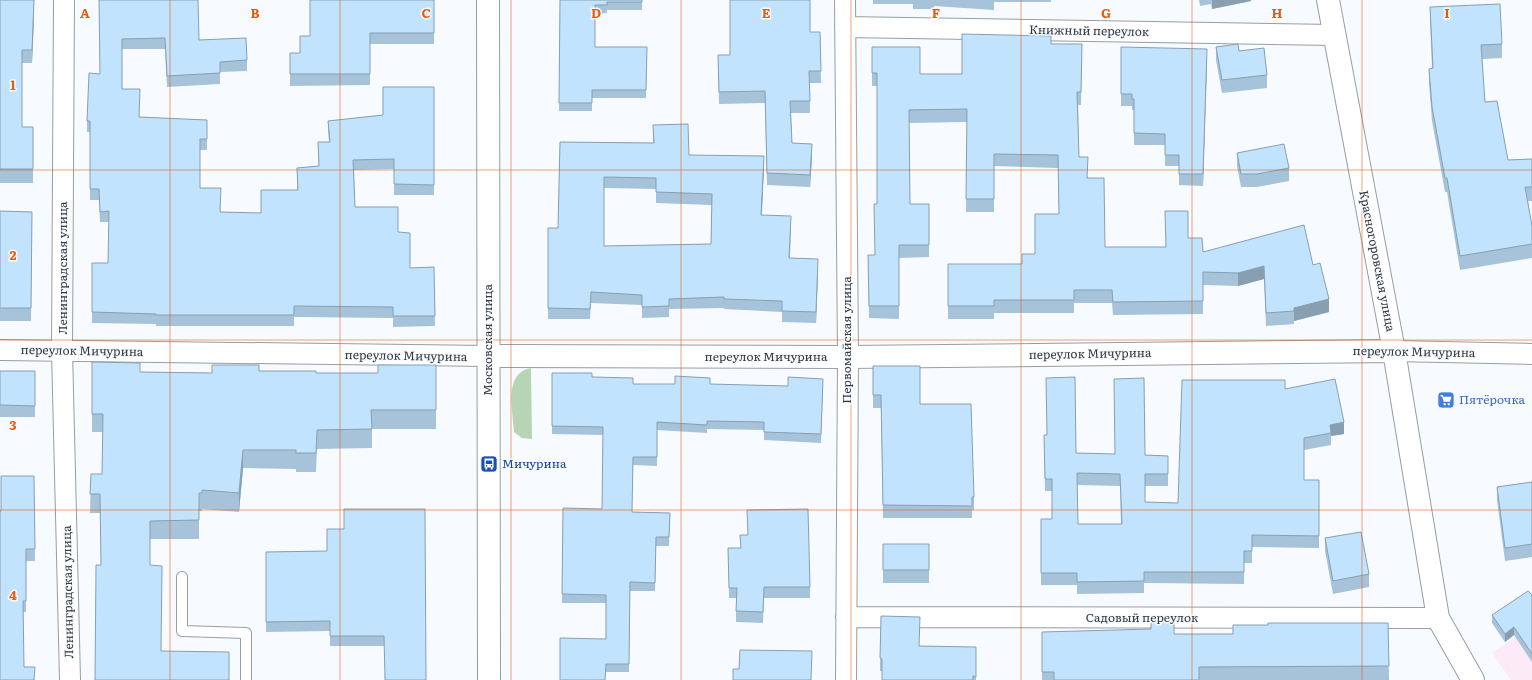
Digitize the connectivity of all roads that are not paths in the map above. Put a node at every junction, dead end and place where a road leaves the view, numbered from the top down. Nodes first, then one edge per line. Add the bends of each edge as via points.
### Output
1 (64, 0) edge
2 (488, 0) edge
3 (845, 0) edge
4 (1328, 0) edge
5 (845, 27) junction
6 (1334, 35) junction
7 (0, 350) edge
8 (62, 350) junction
9 (1394, 351) junction
10 (1532, 354) edge
11 (489, 356) junction
12 (848, 357) junction
13 (182, 577) dead end
14 (846, 617) junction
15 (1438, 618) junction
16 (70, 680) edge
17 (246, 680) edge
18 (489, 680) edge
19 (846, 680) edge
20 (1473, 680) edge

1 - 8 street, Ленинградская улица
2 - 11 street, Московская улица
3 - 5 street, Первомайская улица
4 - 6 street, Красногоровская улица
5 - 6 street, Книжный переулок
5 - 12 street, Первомайская улица
6 - 9 street, Красногоровская улица
7 - 8 street, переулок Мичурина
8 - 11 street, переулок Мичурина
8 - 16 street, Ленинградская улица
9 - 10 street, переулок Мичурина
9 - 12 street, переулок Мичурина
9 - 15 street, Красногоровская улица
11 - 12 street, переулок Мичурина
11 - 18 street, Московская улица
12 - 14 street, Первомайская улица
13 - 17 lane via 182,631 246,633
14 - 15 street, Садовый переулок
14 - 19 street, Первомайская улица
15 - 20 street, Красногоровская улица

